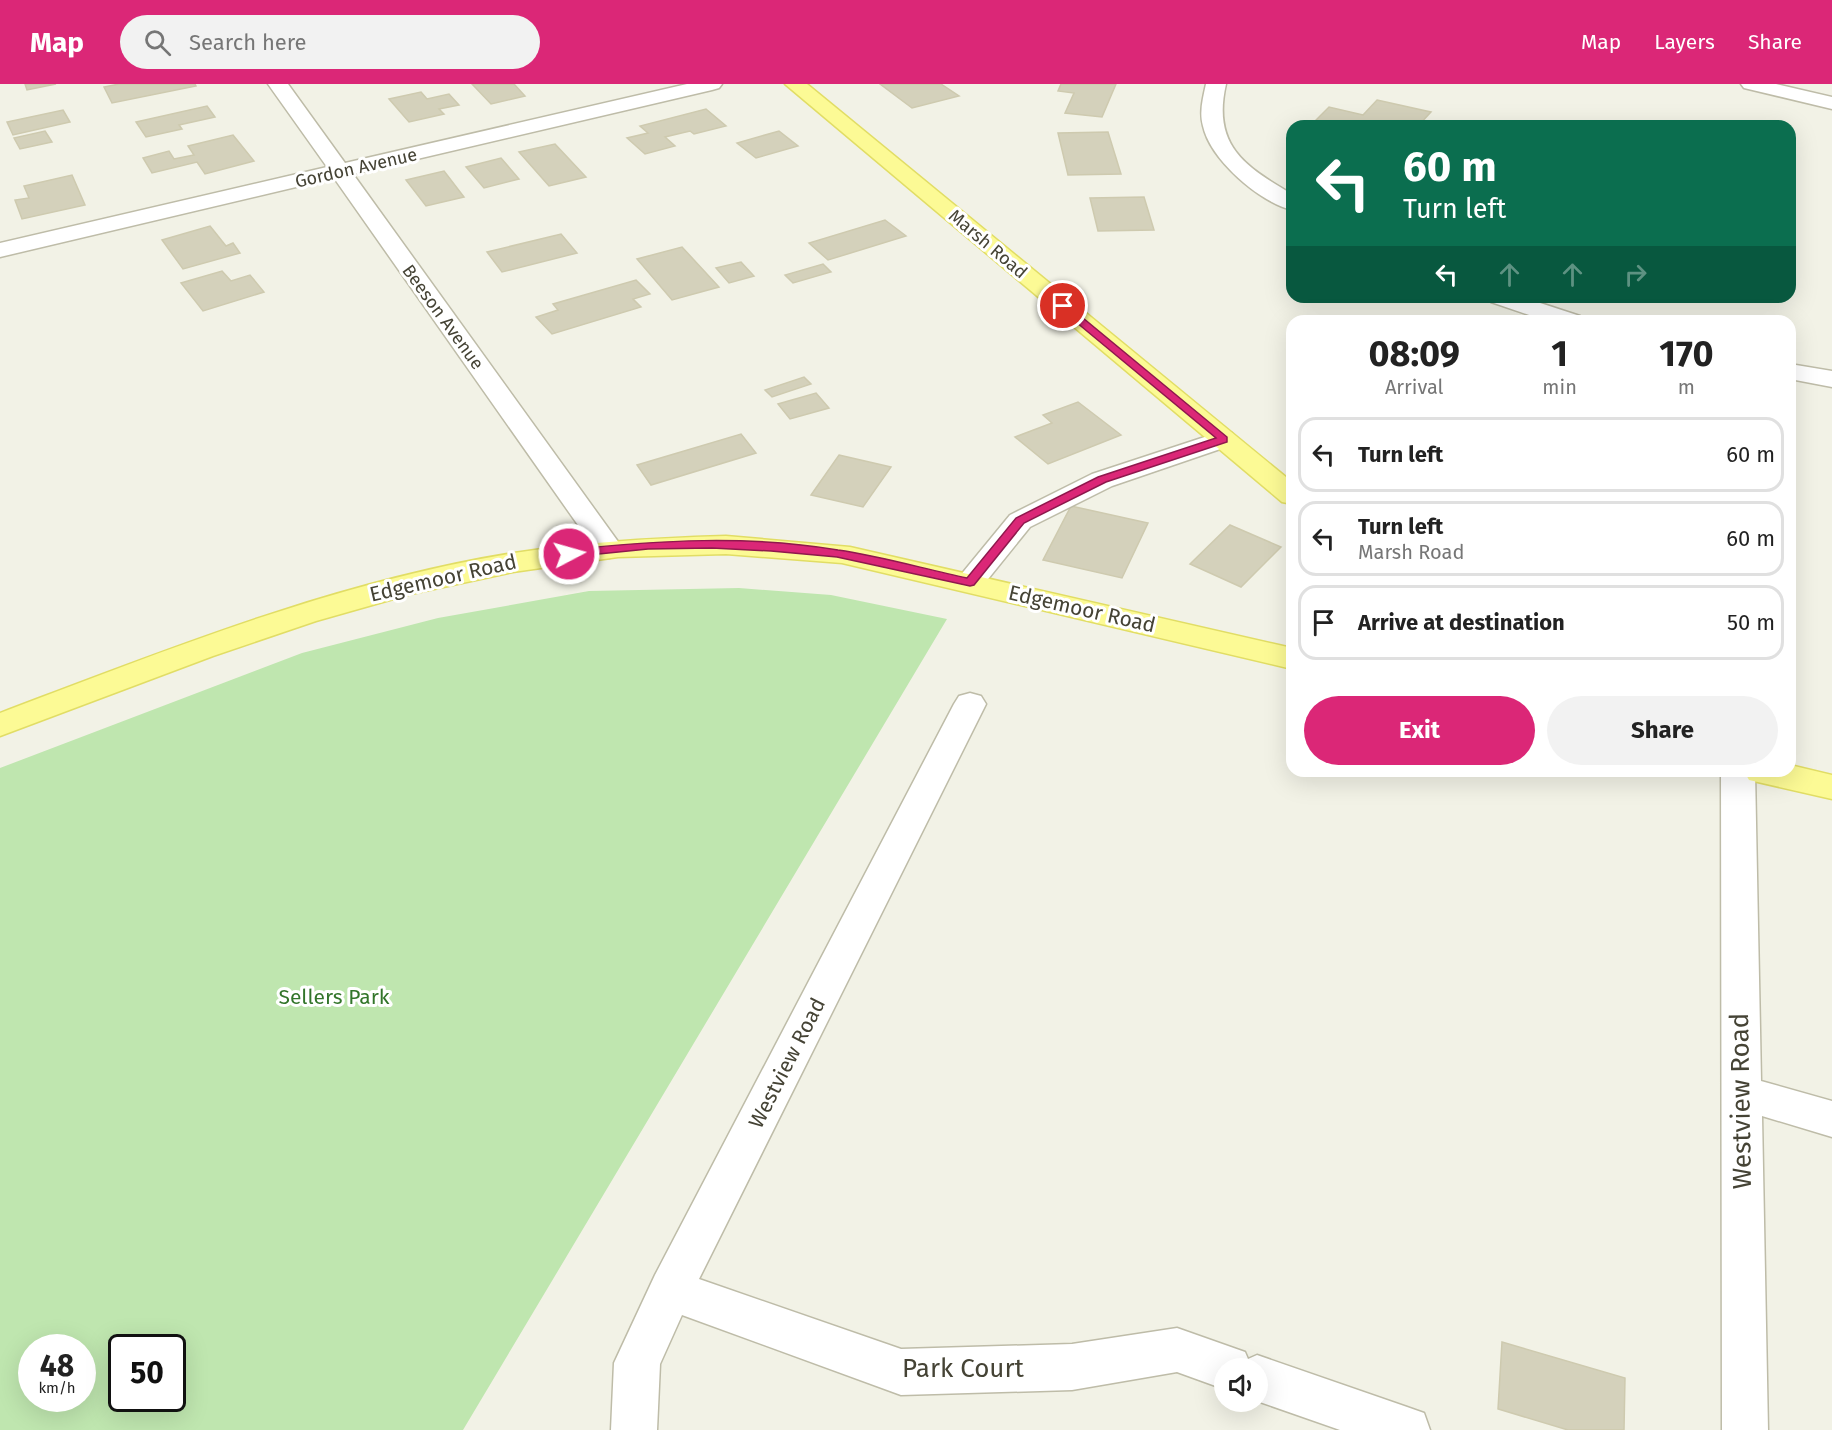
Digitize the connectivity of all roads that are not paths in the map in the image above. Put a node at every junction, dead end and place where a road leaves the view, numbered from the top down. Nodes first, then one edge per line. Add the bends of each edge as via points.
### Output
1 (278, 84) edge
2 (712, 84) edge
3 (795, 84) edge
4 (1216, 84) edge
5 (1750, 84) edge
6 (1832, 103) edge
7 (340, 172) junction
8 (1286, 200) edge
9 (0, 250) edge
10 (1517, 303) edge
11 (1553, 315) edge
12 (1796, 373) edge
13 (1832, 379) edge
14 (1223, 440) junction
15 (1286, 491) edge
16 (609, 549) junction
17 (970, 582) junction
18 (1286, 658) edge
19 (970, 704) dead end
20 (0, 725) edge
21 (1738, 777) edge
22 (1788, 777) edge
23 (1832, 787) edge
24 (1741, 1092) junction
25 (1832, 1119) edge
26 (671, 1290) junction
27 (1214, 1363) edge
28 (1268, 1382) edge
29 (634, 1430) edge
30 (1407, 1430) edge
31 (1745, 1430) edge

1 - 7 street, Beeson Avenue
2 - 7 street, Gordon Avenue
3 - 14 main road, Marsh Road
4 - 8 street via 1209,112 1225,153 1257,182
5 - 6 street
7 - 9 street, Gordon Avenue
7 - 16 street, Beeson Avenue
10 - 11 street
12 - 13 street
14 - 15 main road, Marsh Road
14 - 17 street via 1102,480 1020,521
16 - 17 main road, Edgemoor Road via 712,544 837,553
16 - 20 main road, Edgemoor Road via 488,566 345,602 169,660
17 - 18 main road, Edgemoor Road
19 - 26 street, Westview Road
21 - 24 street, Westview Road
22 - 23 main road
24 - 25 street
24 - 31 street, Westview Road
26 - 27 street, Park Court via 901,1372 1072,1367 1177,1350
26 - 29 street, Westview Road via 637,1363
28 - 30 street

